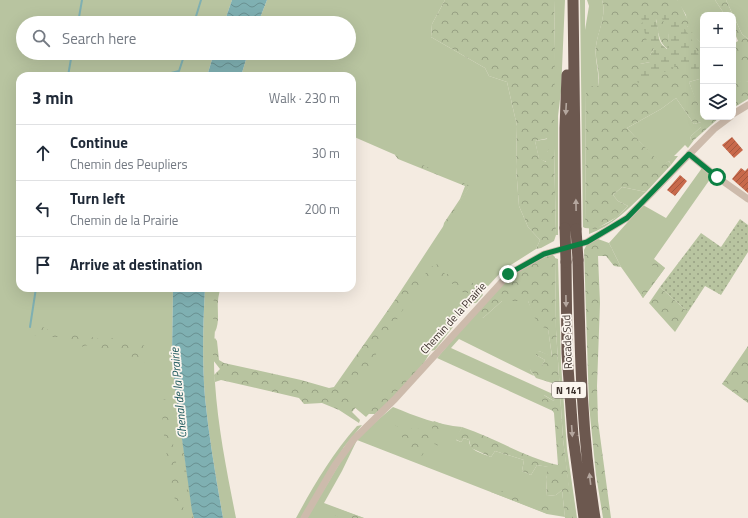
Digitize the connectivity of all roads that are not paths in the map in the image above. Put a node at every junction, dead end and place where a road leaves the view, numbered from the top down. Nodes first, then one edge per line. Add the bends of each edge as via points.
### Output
1 (572, 0) edge
2 (748, 105) edge
3 (736, 112) edge
4 (726, 120) edge
5 (689, 154) junction
6 (748, 199) edge
7 (571, 228) junction
8 (304, 518) edge
9 (584, 518) edge
10 (595, 518) edge

1 - 7 highway, N 141
2 - 3 street
4 - 5 street, Chemin de la Prairie
5 - 6 street
5 - 8 street, Chemin de la Prairie via 627,218 587,242 544,254 508,274 395,399 354,439 335,465
7 -> 9 highway, Rocade Sud / N 141, bridge via 566,262 567,353 572,436
10 -> 7 highway, Rocade Sud / N 141, bridge via 584,433 578,260

